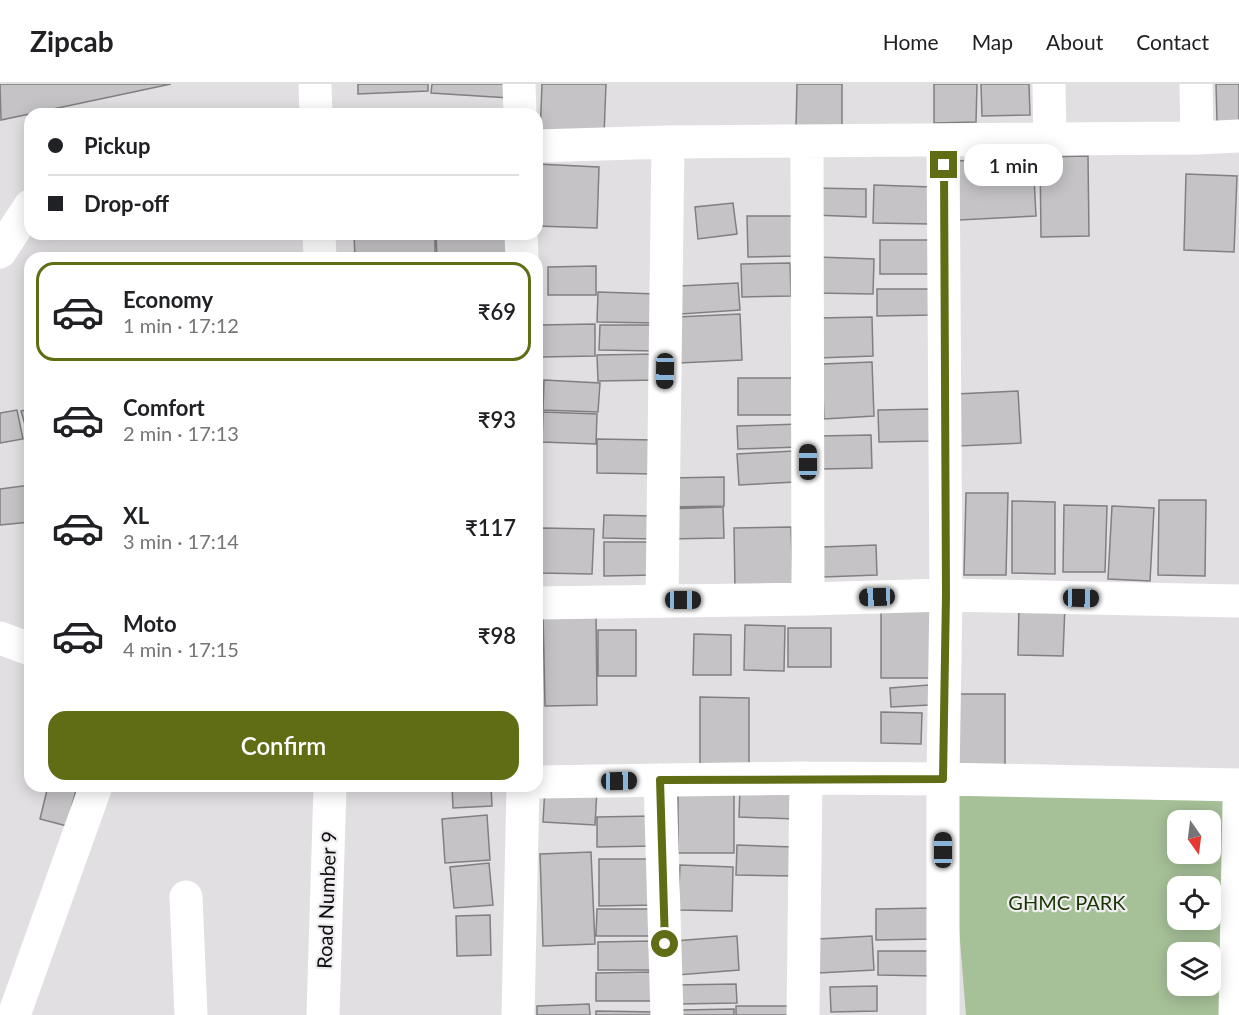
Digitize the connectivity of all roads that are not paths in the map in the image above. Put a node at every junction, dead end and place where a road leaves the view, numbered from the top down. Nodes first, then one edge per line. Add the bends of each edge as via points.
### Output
1 (315, 84) edge
2 (519, 84) edge
3 (1049, 84) edge
4 (1196, 84) edge
5 (316, 108) edge
6 (520, 108) edge
7 (1239, 136) edge
8 (1197, 138) junction
9 (807, 141) junction
10 (944, 141) junction
11 (1050, 141) junction
12 (668, 142) junction
13 (543, 146) edge
14 (24, 215) edge
15 (0, 252) edge
16 (946, 595) junction
17 (808, 599) junction
18 (662, 600) junction
19 (1239, 601) edge
20 (543, 603) edge
21 (0, 638) edge
22 (24, 646) edge
23 (806, 778) junction
24 (943, 779) junction
25 (660, 780) junction
26 (543, 782) edge
27 (1239, 785) edge
28 (94, 792) edge
29 (330, 792) edge
30 (523, 792) edge
31 (1239, 803) edge
32 (186, 897) dead end
33 (14, 1015) edge
34 (191, 1015) edge
35 (323, 1015) edge
36 (518, 1015) edge
37 (667, 1015) edge
38 (803, 1015) edge
39 (944, 1015) edge
40 (1235, 1015) edge

1 - 5 street
2 - 6 street
3 - 11 street
4 - 8 street
7 - 8 street
8 - 11 street
9 - 10 street
9 - 12 street
9 - 17 street
10 - 11 street
10 - 16 street
12 - 13 street
12 - 18 street
14 - 15 street
16 - 17 street
16 - 19 street
16 - 24 street
17 - 18 street
18 - 20 street
21 - 22 street
23 - 24 street
23 - 25 street
23 - 38 street
24 - 27 street
24 - 39 street
25 - 26 street
25 - 37 street
28 - 33 street
29 - 35 street, Road Number 9
30 - 36 street
31 - 40 street
32 - 34 street

